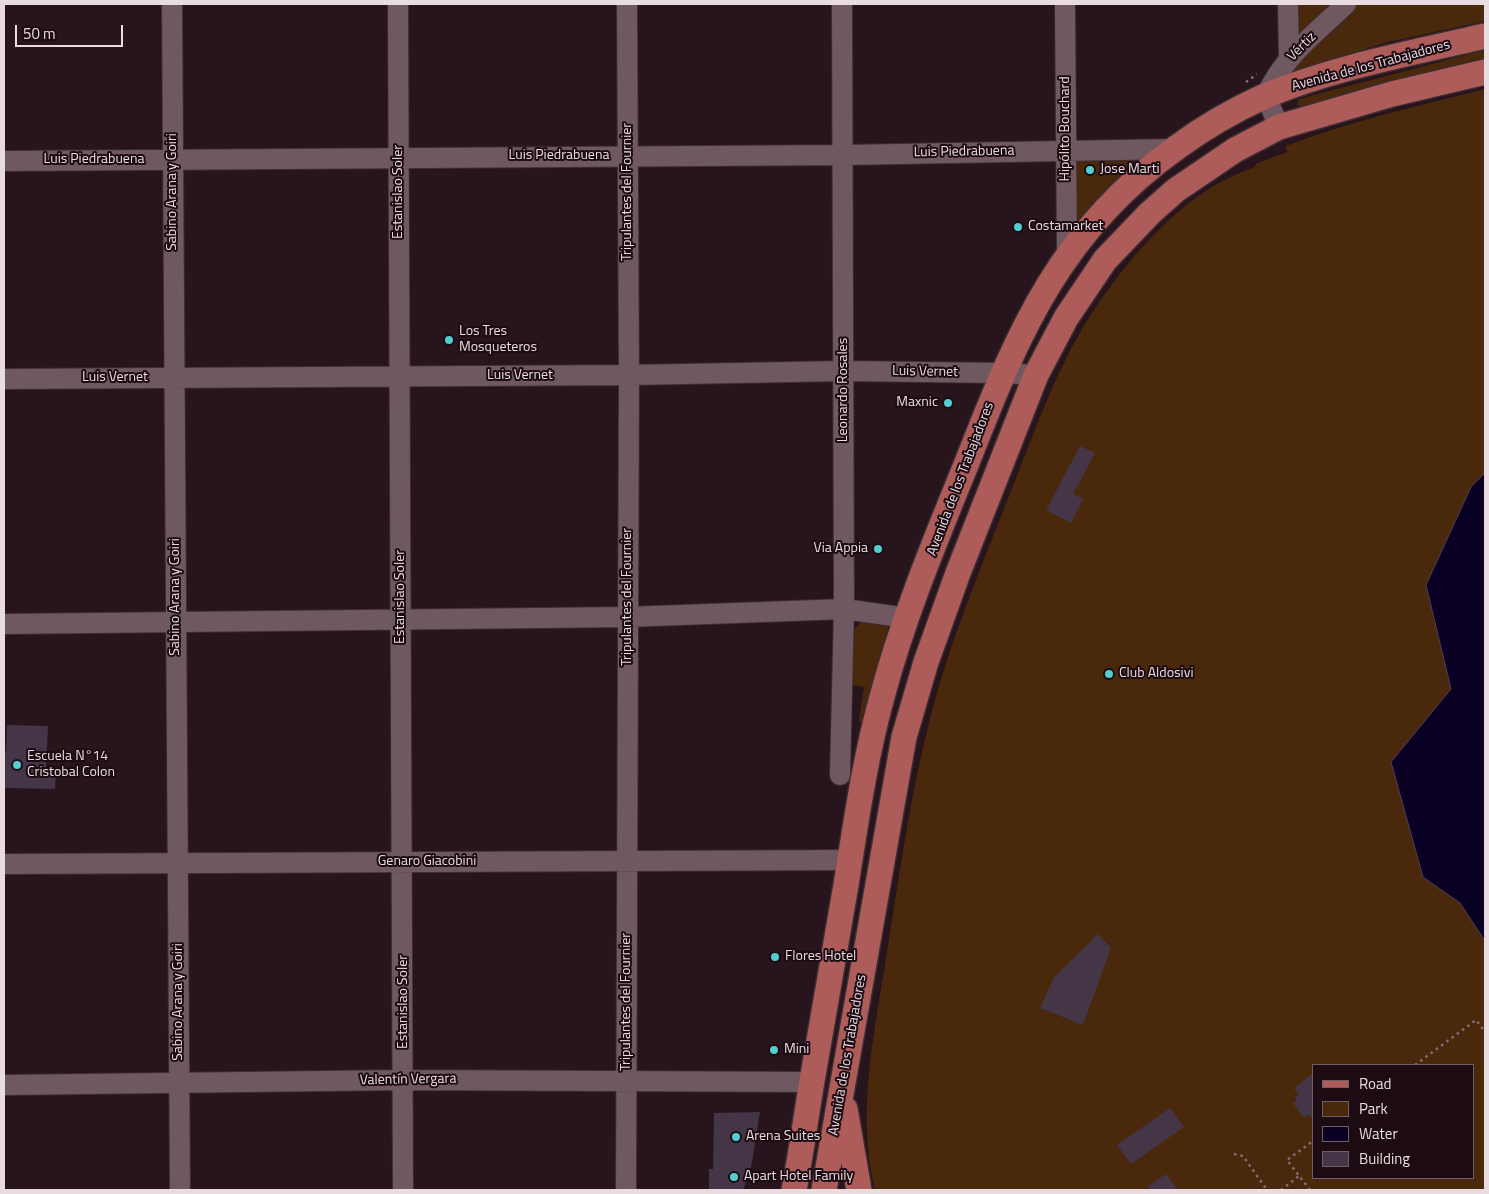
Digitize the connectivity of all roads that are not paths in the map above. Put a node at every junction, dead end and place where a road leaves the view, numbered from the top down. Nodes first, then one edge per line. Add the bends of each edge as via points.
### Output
1 (172, 4) edge
2 (398, 4) edge
3 (627, 4) edge
4 (842, 4) edge
5 (1065, 4) edge
6 (1288, 4) edge
7 (1346, 4) edge
8 (1485, 36) edge
9 (1289, 59) junction
10 (1485, 72) edge
11 (1266, 96) junction
12 (1279, 126) junction
13 (1174, 149) junction
14 (1066, 150) junction
15 (843, 154) junction
16 (628, 156) junction
17 (398, 157) junction
18 (173, 159) junction
19 (4, 161) edge
20 (1067, 255) junction
21 (844, 371) junction
22 (1002, 372) junction
23 (629, 375) junction
24 (1036, 375) junction
25 (400, 376) junction
26 (175, 378) junction
27 (4, 379) edge
28 (844, 610) junction
29 (628, 618) junction
30 (907, 618) junction
31 (401, 620) junction
32 (176, 622) junction
33 (4, 624) edge
34 (840, 775) dead end
35 (850, 860) junction
36 (628, 861) junction
37 (403, 862) junction
38 (178, 863) junction
39 (4, 864) edge
40 (626, 1079) junction
41 (404, 1080) junction
42 (812, 1082) junction
43 (842, 1083) junction
44 (179, 1084) junction
45 (4, 1085) edge
46 (180, 1190) edge
47 (403, 1190) edge
48 (626, 1190) edge
49 (794, 1190) edge
50 (824, 1190) edge
51 (859, 1190) edge

1 - 18 street, Sabino Arana y Goiri
2 - 17 street, Estanislao Soler
3 - 16 street, Tripulantes del Fournier
4 - 15 street, Leonardo Rosales
5 - 14 street, Hipólito Bouchard
6 - 9 street
7 - 9 street, Vértiz
8 - 11 main road, Avenida de los Trabajadores via 1335,73
9 - 11 street, Vértiz via 1272,80
10 - 12 main road, Avenida de los Trabajadores
11 - 12 street
11 - 13 main road, Avenida de los Trabajadores
12 - 24 main road, Avenida de los Trabajadores via 1202,170 1126,237 1084,290
13 - 14 street, Luis Piedrabuena
13 - 20 main road, Avenida de los Trabajadores via 1118,197
14 - 15 street, Luis Piedrabuena
14 - 20 street, Hipólito Bouchard
15 - 16 street, Luis Piedrabuena
15 - 21 street, Leonardo Rosales
16 - 17 street, Luis Piedrabuena
16 - 23 street, Tripulantes del Fournier
17 - 18 street, Luis Piedrabuena
17 - 25 street, Estanislao Soler
18 - 19 street, Luis Piedrabuena
18 - 26 street, Sabino Arana y Goiri
20 - 22 main road, Avenida de los Trabajadores via 1033,310
21 - 22 street, Luis Vernet
21 - 23 street, Luis Vernet
21 - 28 street, Leonardo Rosales
22 - 24 street, Luis Vernet
22 - 30 main road, Avenida de los Trabajadores
23 - 25 street, Luis Vernet
23 - 29 street, Tripulantes del Fournier
24 - 43 main road, Avenida de los Trabajadores via 958,573 926,662 904,737
25 - 26 street, Luis Vernet
25 - 31 street, Estanislao Soler
26 - 27 street, Luis Vernet
26 - 32 street, Sabino Arana y Goiri
28 - 29 street
28 - 30 street
28 - 34 street, Leonardo Rosales
29 - 31 street
29 - 36 street, Tripulantes del Fournier
30 - 35 main road, Avenida de los Trabajadores via 880,704
31 - 32 street
31 - 37 street, Estanislao Soler
32 - 33 street
32 - 38 street, Sabino Arana y Goiri
35 - 36 street, Genaro Giacobini
35 - 42 main road, Avenida de los Trabajadores
36 - 37 street, Genaro Giacobini
36 - 40 street, Tripulantes del Fournier
37 - 38 street, Genaro Giacobini
37 - 41 street, Estanislao Soler
38 - 39 street, Genaro Giacobini
38 - 44 street, Sabino Arana y Goiri
40 - 41 street, Valentín Vergara
40 - 42 street, Valentín Vergara
40 - 48 street, Tripulantes del Fournier
41 - 44 street, Valentín Vergara
41 - 47 street, Estanislao Soler
42 - 49 main road, Avenida de los Trabajadores
43 - 50 main road, Avenida de los Trabajadores
43 - 51 main road
44 - 45 street, Valentín Vergara
44 - 46 street, Sabino Arana y Goiri

